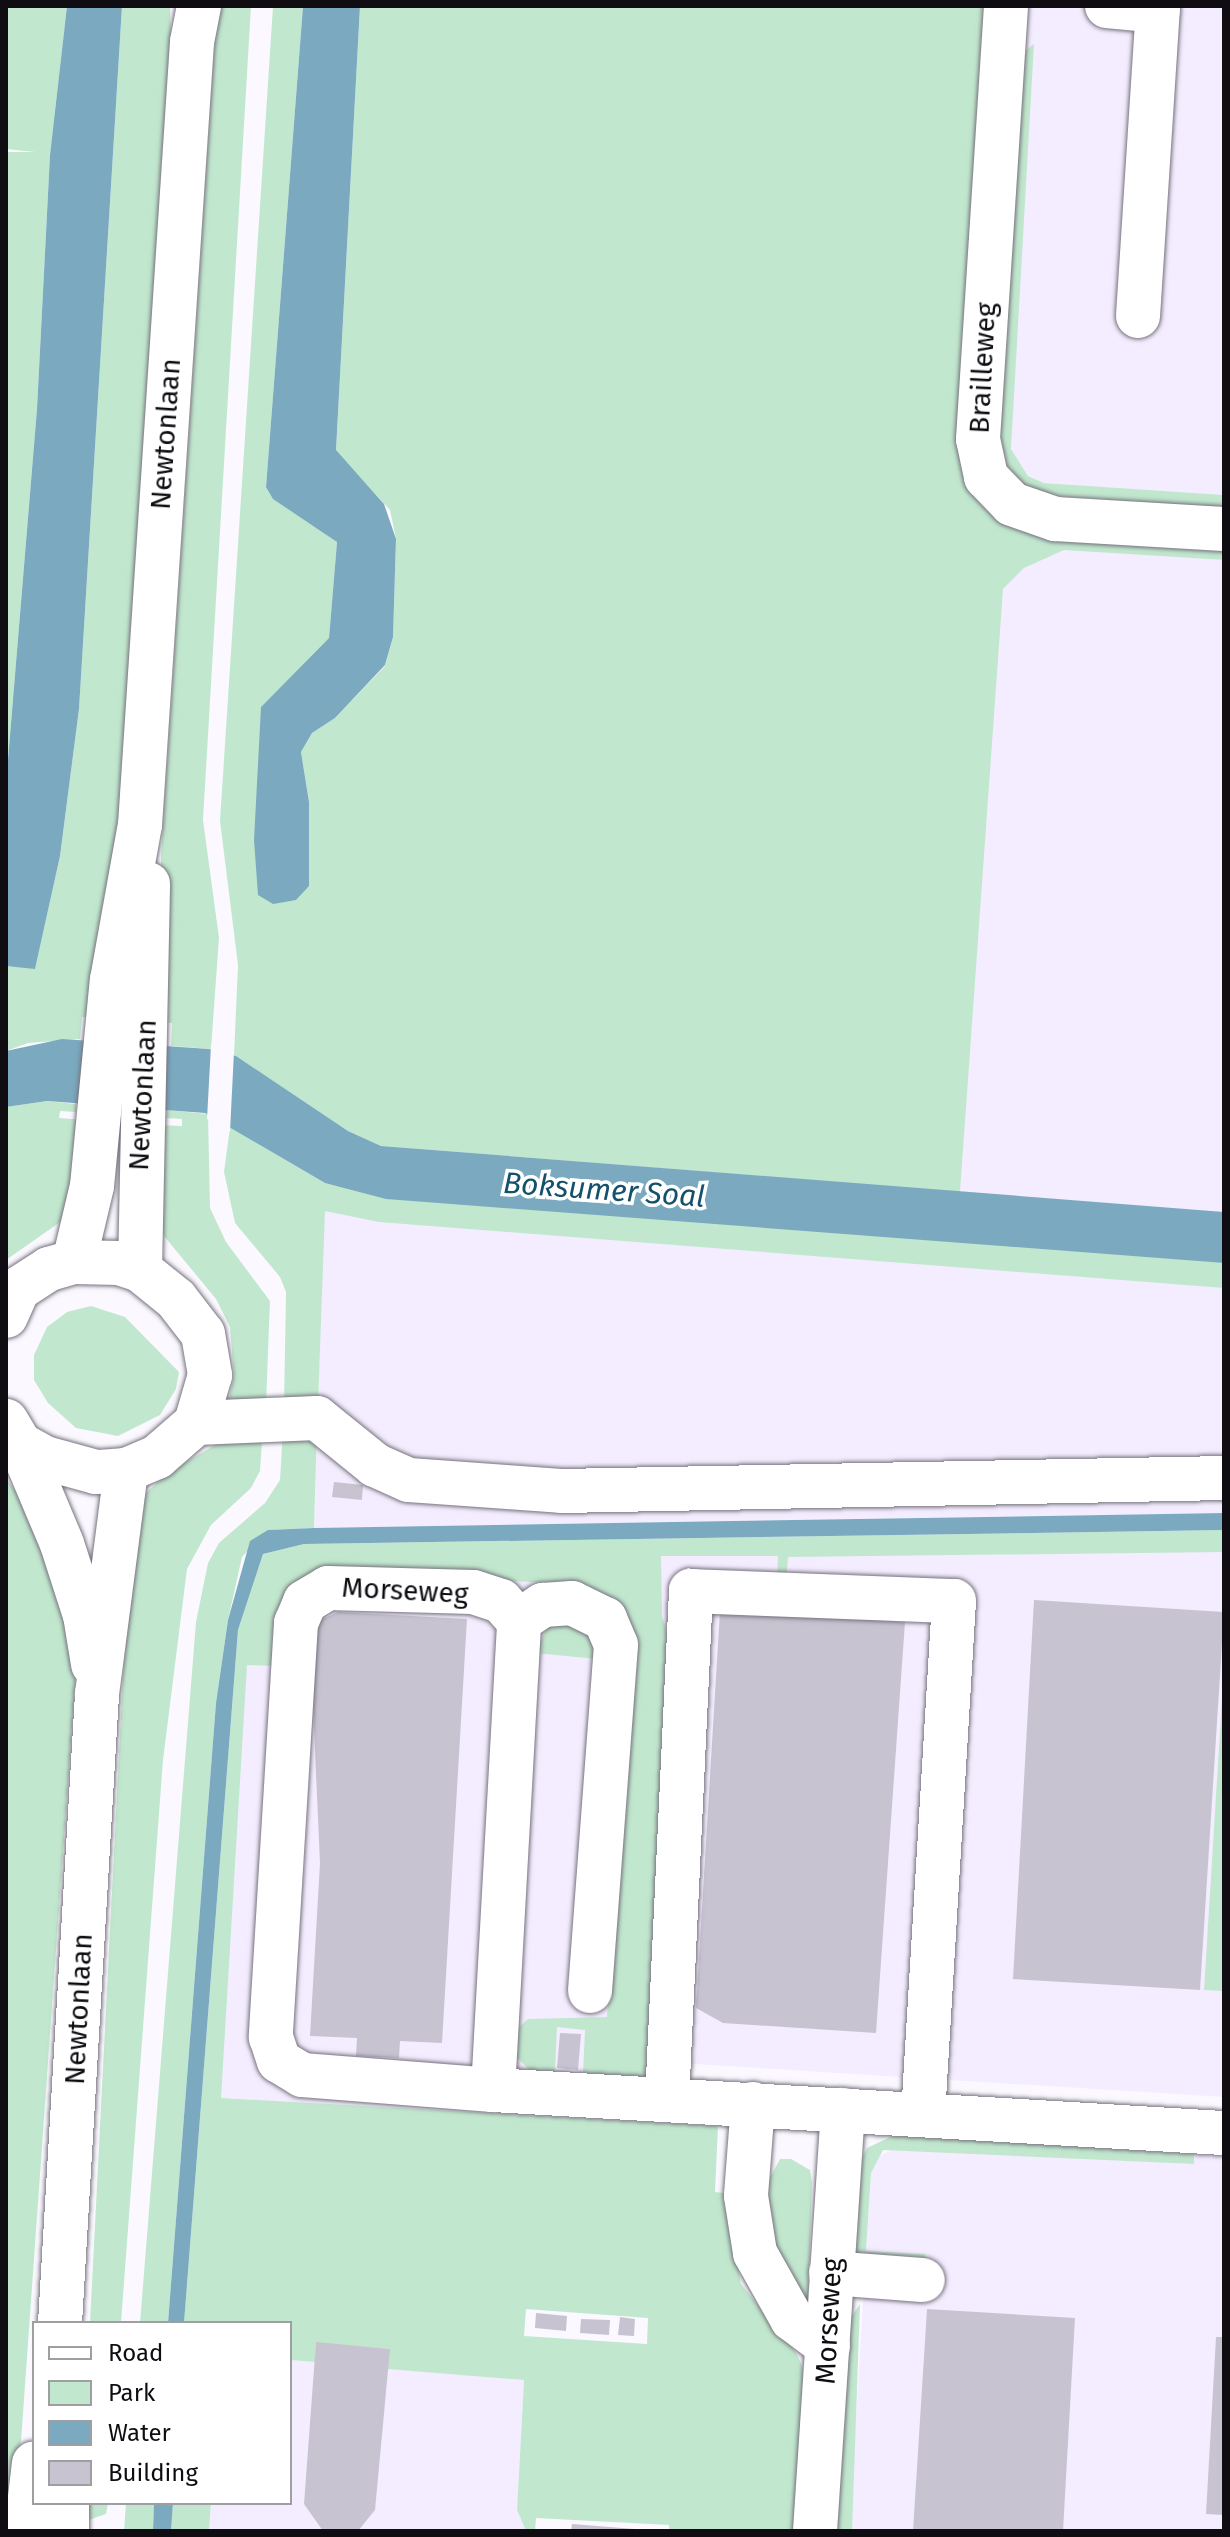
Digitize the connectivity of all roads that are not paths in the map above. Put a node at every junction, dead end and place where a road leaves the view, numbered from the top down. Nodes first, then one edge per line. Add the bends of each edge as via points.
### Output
1 (1006, 6) edge
2 (1107, 6) edge
3 (1158, 8) edge
4 (193, 18) edge
5 (1138, 316) dead end
6 (1224, 529) edge
7 (120, 1120) junction
8 (74, 1262) junction
9 (140, 1270) junction
10 (6, 1316) edge
11 (196, 1423) junction
12 (13, 1433) edge
13 (126, 1470) junction
14 (1224, 1478) edge
15 (519, 1621) junction
16 (97, 1694) junction
17 (590, 1991) dead end
18 (493, 2090) junction
19 (667, 2100) junction
20 (753, 2104) junction
21 (843, 2110) junction
22 (923, 2115) junction
23 (1224, 2133) edge
24 (831, 2273) junction
25 (923, 2280) dead end
26 (60, 2321) edge
27 (828, 2346) junction
28 (32, 2480) edge
29 (67, 2505) edge
30 (26, 2531) edge
31 (67, 2531) edge
32 (815, 2531) edge

1 - 6 street, Brailleweg via 978,439 986,477 1012,504 1055,519
2 - 3 street
3 - 5 street
4 - 7 street, Newtonlaan
7 - 8 street, Newtonlaan
7 - 9 street, Newtonlaan
8 - 9 street via 97,1260
8 - 10 street via 29,1279
9 - 11 street via 166,1288 203,1334 210,1375
11 - 13 street via 157,1457
11 - 14 street via 317,1418 375,1465 409,1480 561,1491
12 - 13 street via 67,1466
12 - 16 street, Newtonlaan via 85,1615
13 - 16 street, Newtonlaan
15 - 17 street via 543,1605 572,1603 605,1619 616,1645
15 - 18 street
15 - 18 street, Morseweg via 501,1601 473,1592 354,1585 328,1588 305,1602 296,1623 271,2037 279,2061 302,2075
16 - 26 street, Newtonlaan
18 - 19 street, Morseweg
19 - 20 street, Morseweg
19 - 22 street via 691,1591 954,1601
20 - 21 street, Morseweg
20 - 27 street via 746,2196 755,2253 792,2319
21 - 22 street, Morseweg
21 - 24 street, Morseweg
22 - 23 street, Morseweg
24 - 25 street
24 - 27 street, Morseweg
27 - 32 street, Morseweg
28 - 30 street
29 - 31 street

